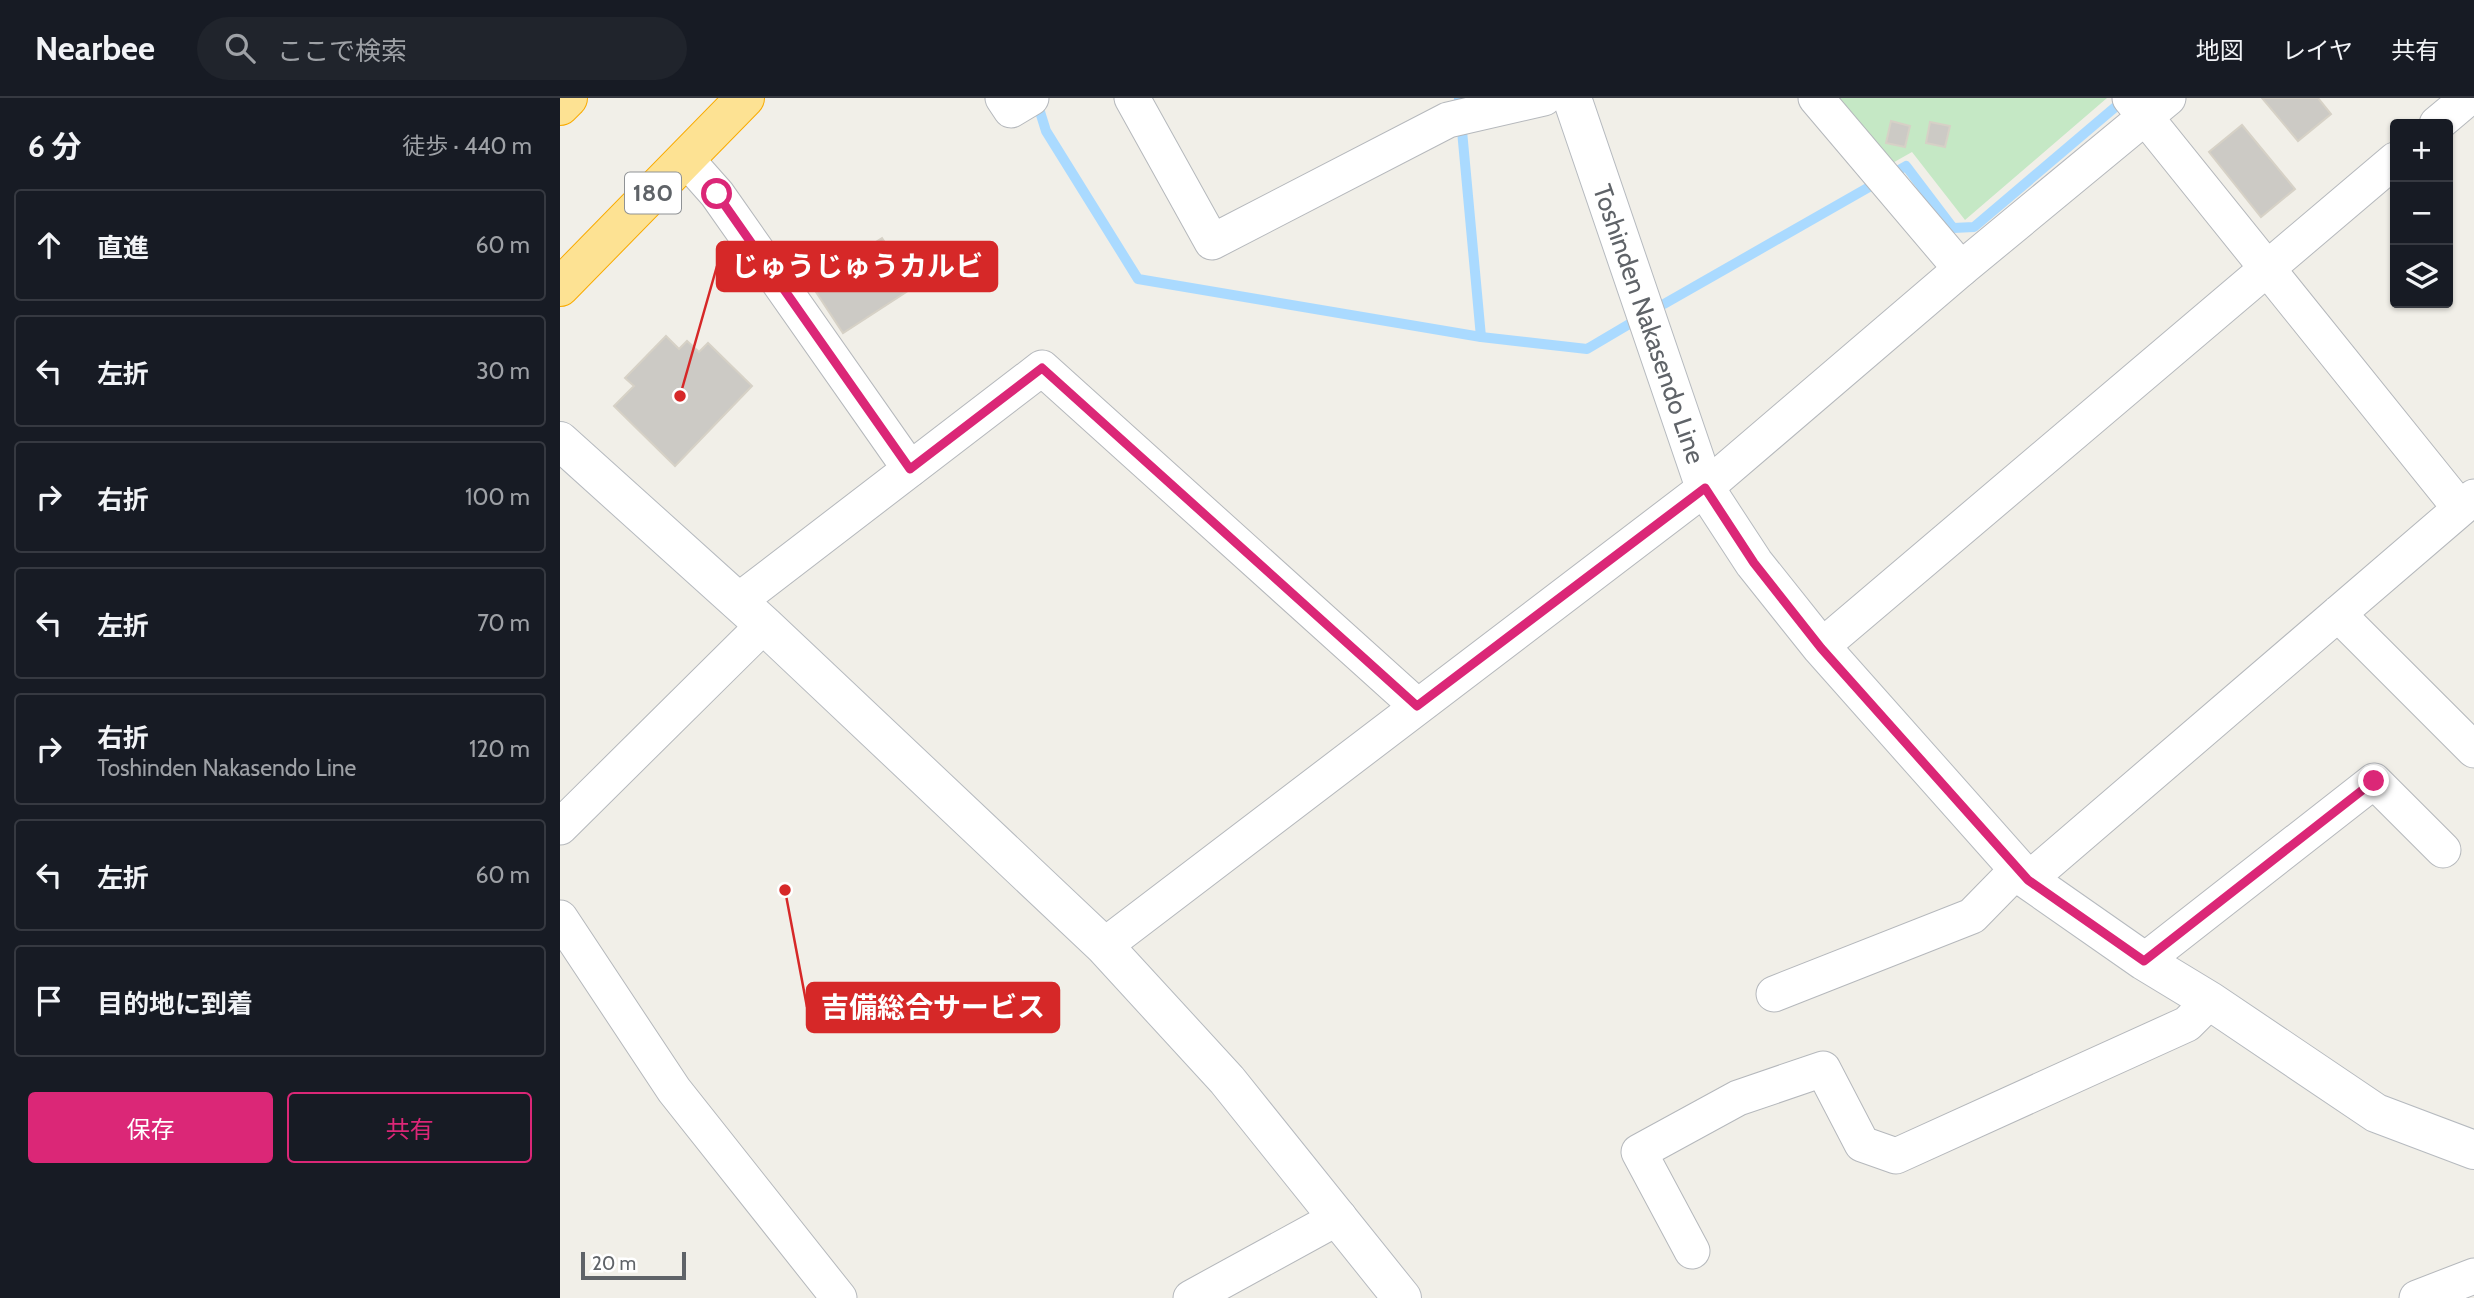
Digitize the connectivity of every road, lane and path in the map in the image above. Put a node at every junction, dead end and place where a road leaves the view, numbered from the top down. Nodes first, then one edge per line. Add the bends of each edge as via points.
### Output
1 (568, 98) edge
2 (745, 98) edge
3 (1132, 98) edge
4 (1544, 98) edge
5 (1572, 98) edge
6 (1816, 98) edge
7 (2468, 98) edge
8 (2145, 104) edge
9 (560, 106) edge
10 (2443, 119) edge
11 (686, 159) junction
12 (2390, 164) edge
13 (2269, 268) junction
14 (1961, 269) junction
15 (560, 287) edge
16 (560, 441) edge
17 (910, 469) junction
18 (1705, 488) junction
19 (2467, 502) edge
20 (750, 614) junction
21 (2338, 614) junction
22 (1821, 648) junction
23 (1417, 706) junction
24 (2474, 750) edge
25 (560, 827) edge
26 (2443, 850) dead end
27 (2023, 875) junction
28 (560, 918) edge
29 (1104, 946) junction
30 (2144, 961) junction
31 (1774, 994) dead end
32 (2210, 1001) junction
33 (2474, 1150) edge
34 (1339, 1217) junction
35 (1692, 1251) dead end
36 (2474, 1276) edge
37 (839, 1298) edge
38 (1191, 1298) edge
39 (1402, 1298) edge
40 (2417, 1298) edge

1 - 9 highway
2 - 11 highway, 180
3 - 4 street via 1212,242 1460,118
5 - 18 main road, Toshinden Nakasendo Line
6 - 14 street
7 - 10 street
8 - 13 street
8 - 14 street
11 - 15 highway, 180
11 - 17 street via 717,194
12 - 13 street
13 - 19 street
13 - 22 street
14 - 18 street
16 - 20 main road
17 - 20 street
17 - 23 street via 1042,368
18 - 22 main road, Toshinden Nakasendo Line via 1754,563
18 - 23 street
19 - 21 street
20 - 25 street
20 - 29 main road
21 - 24 street
21 - 27 street
22 - 27 main road, Toshinden Nakasendo Line
23 - 29 street
26 - 30 street via 2374,781
27 - 30 main road, Toshinden Nakasendo Line
27 - 31 street via 1972,916
28 - 37 street via 674,1090
29 - 34 main road via 1227,1080
30 - 32 main road, Toshinden Nakasendo Line
32 - 33 main road, Toshinden Nakasendo Line via 2376,1112
32 - 35 street via 2187,1024 1896,1156 1862,1144 1823,1069 1738,1098 1639,1152
34 - 38 street
34 - 39 main road
36 - 40 street

